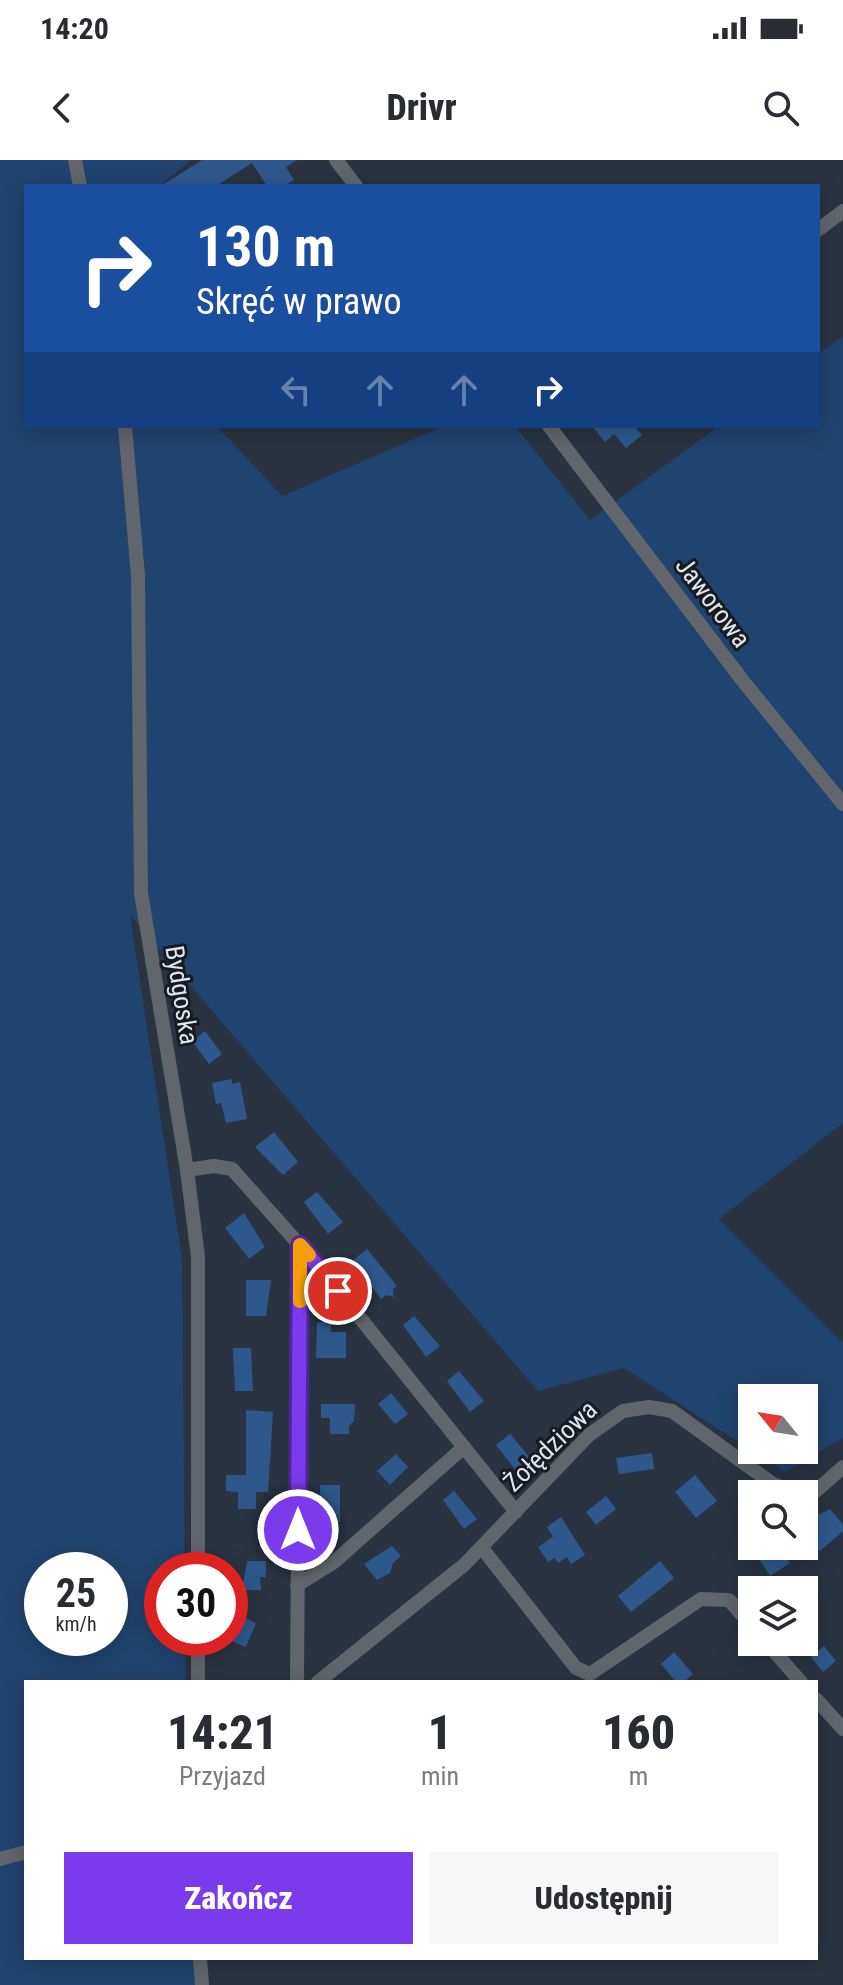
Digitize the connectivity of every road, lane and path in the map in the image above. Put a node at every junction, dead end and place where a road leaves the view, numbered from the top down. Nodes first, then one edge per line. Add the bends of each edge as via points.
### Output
1 (75, 160) edge
2 (336, 160) edge
3 (80, 184) edge
4 (354, 184) edge
5 (843, 211) edge
6 (820, 228) edge
7 (125, 428) edge
8 (551, 428) edge
9 (843, 804) edge
10 (187, 1170) junction
11 (300, 1245) junction
12 (464, 1447) junction
13 (842, 1470) edge
14 (516, 1512) junction
15 (482, 1548) junction
16 (198, 1552) edge
17 (297, 1585) junction
18 (738, 1610) edge
19 (198, 1656) edge
20 (778, 1656) edge
21 (198, 1680) edge
22 (297, 1680) edge
23 (320, 1680) edge
24 (799, 1680) edge
25 (818, 1701) edge
26 (843, 1729) edge
27 (24, 1853) edge
28 (0, 1859) edge
29 (200, 1960) edge
30 (202, 1985) edge

1 - 3 street
2 - 4 street
5 - 6 street
7 - 10 street, Bydgoska via 138,576 141,893
8 - 9 street, Jaworowa
10 - 11 street via 232,1169
10 - 16 street, Bydgoska via 198,1257
11 - 12 street
11 - 17 street
12 - 14 street
12 - 17 street via 334,1562
13 - 14 street, Żołędziowa via 816,1491 796,1492 773,1484 684,1417 637,1408 599,1425
14 - 15 street, Żołędziowa
15 - 18 street via 576,1668 590,1674 701,1599 729,1600
15 - 23 street, Żołędziowa
17 - 22 street
19 - 21 street
20 - 24 street
25 - 26 street
27 - 28 street
29 - 30 street

